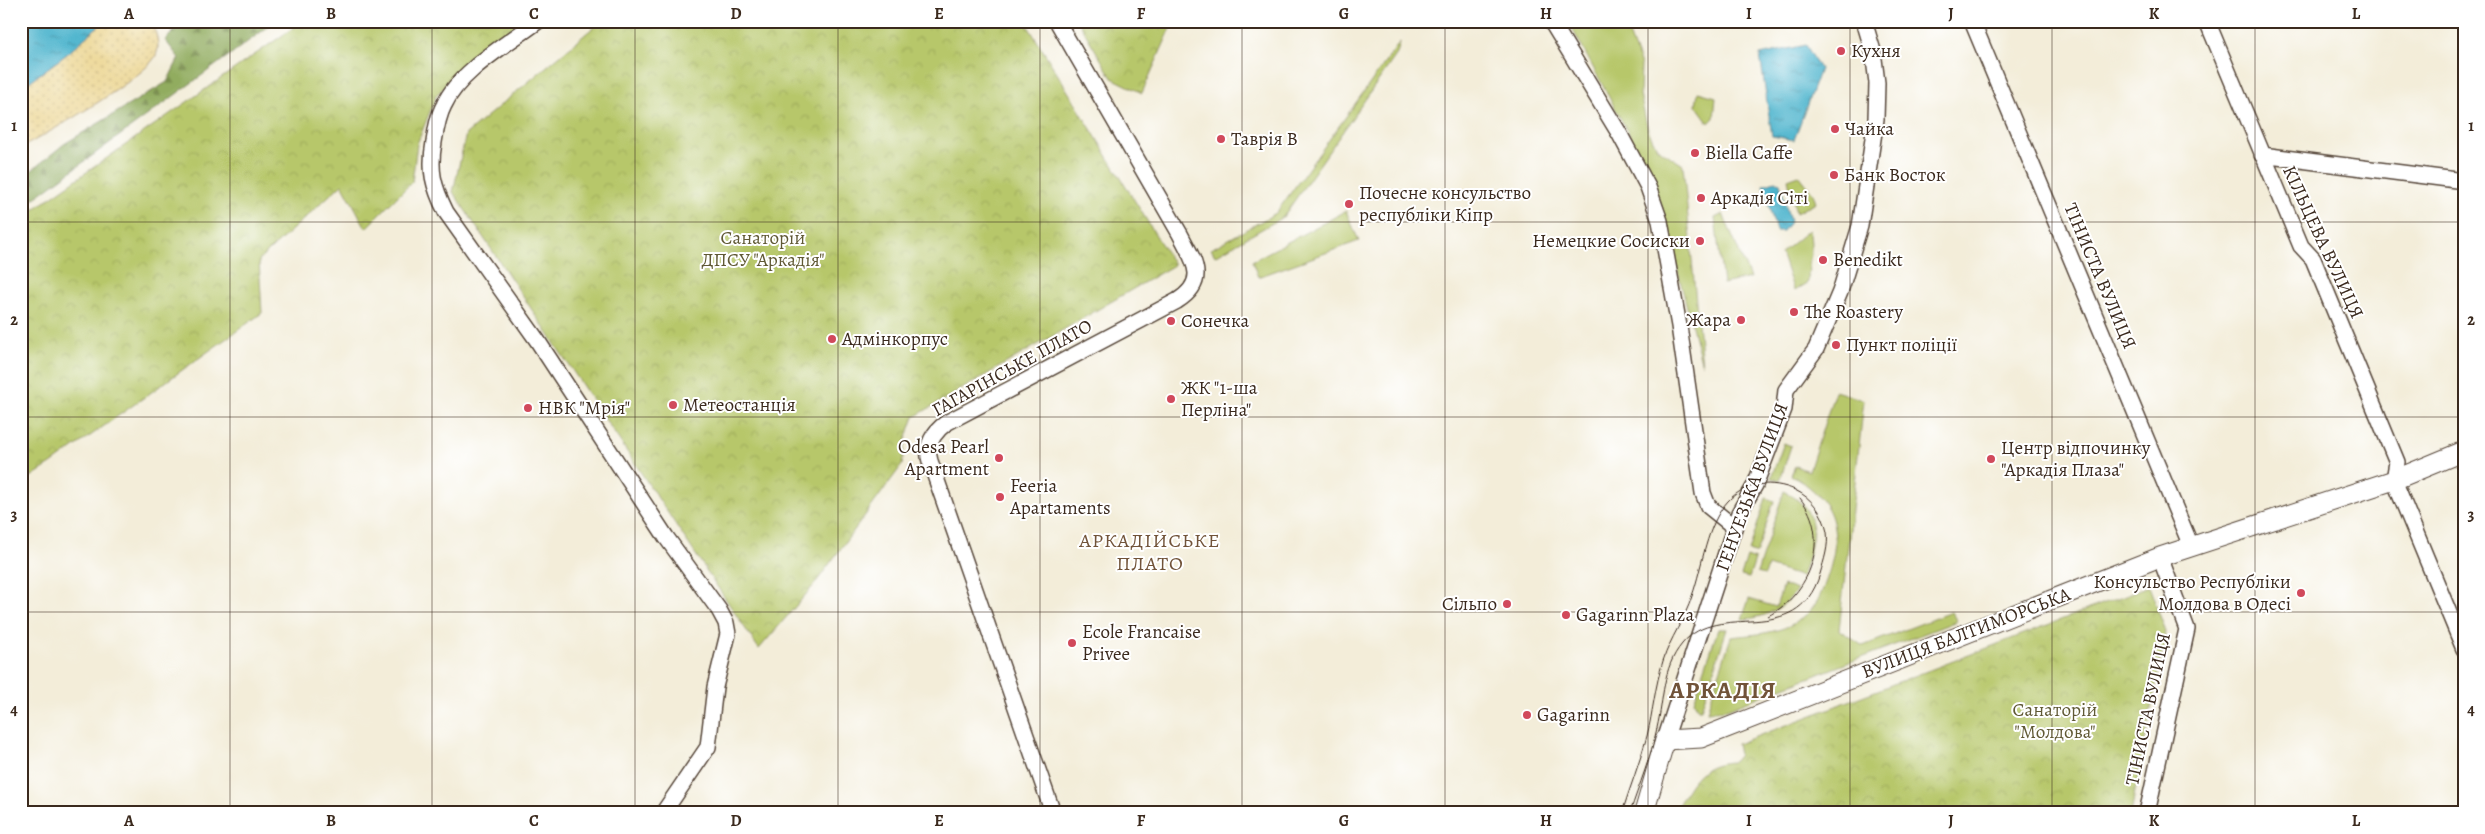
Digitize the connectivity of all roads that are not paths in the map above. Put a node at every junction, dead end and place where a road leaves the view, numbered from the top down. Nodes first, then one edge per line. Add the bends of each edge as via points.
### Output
1 (538, 21) edge
2 (1057, 21) edge
3 (1551, 21) edge
4 (1864, 21) edge
5 (1972, 21) edge
6 (2204, 23) edge
7 (2262, 156) junction
8 (2464, 181) edge
9 (2464, 451) edge
10 (2394, 480) junction
11 (1736, 520) junction
12 (2191, 546) junction
13 (2160, 557) junction
14 (2464, 649) edge
15 (1665, 740) junction
16 (664, 813) edge
17 (1052, 813) edge
18 (1644, 813) edge
19 (2147, 813) edge

1 - 16 street via 457,84 444,104 437,125 432,176 435,191 446,212 537,340 726,623 728,634 715,687 708,748
2 - 17 street, ГАГАРІНСЬКЕ ПЛАТО via 1180,234 1197,276 1190,291 1177,300 946,423 938,429 929,448 930,461
3 - 11 street via 1619,132 1648,187 1660,221 1679,326 1702,493 1708,506
4 - 11 street, ГЕНУЕЗЬКА ВУЛИЦЯ via 1873,50 1877,84 1876,118 1860,226 1840,292 1816,350 1786,390 1784,408 1755,485
5 - 12 street, ТІНИСТА ВУЛИЦЯ
6 - 7 street, КІЛЬЦЕВА ВУЛИЦЯ
7 - 8 street
7 - 10 street, КІЛЬЦЕВА ВУЛИЦЯ via 2300,246 2313,259 2397,462
9 - 10 main road, ВУЛИЦЯ БАЛТИМОРСЬКА
10 - 12 main road, ВУЛИЦЯ БАЛТИМОРСЬКА
10 - 14 street
11 - 15 street, ГЕНУЕЗЬКА ВУЛИЦЯ
12 - 13 main road, ВУЛИЦЯ БАЛТИМОРСЬКА
13 - 15 main road, ВУЛИЦЯ БАЛТИМОРСЬКА via 1700,738
13 - 19 street, ТІНИСТА ВУЛИЦЯ via 2187,629
15 - 18 main road, ГЕНУЕЗЬКА ВУЛИЦЯ

